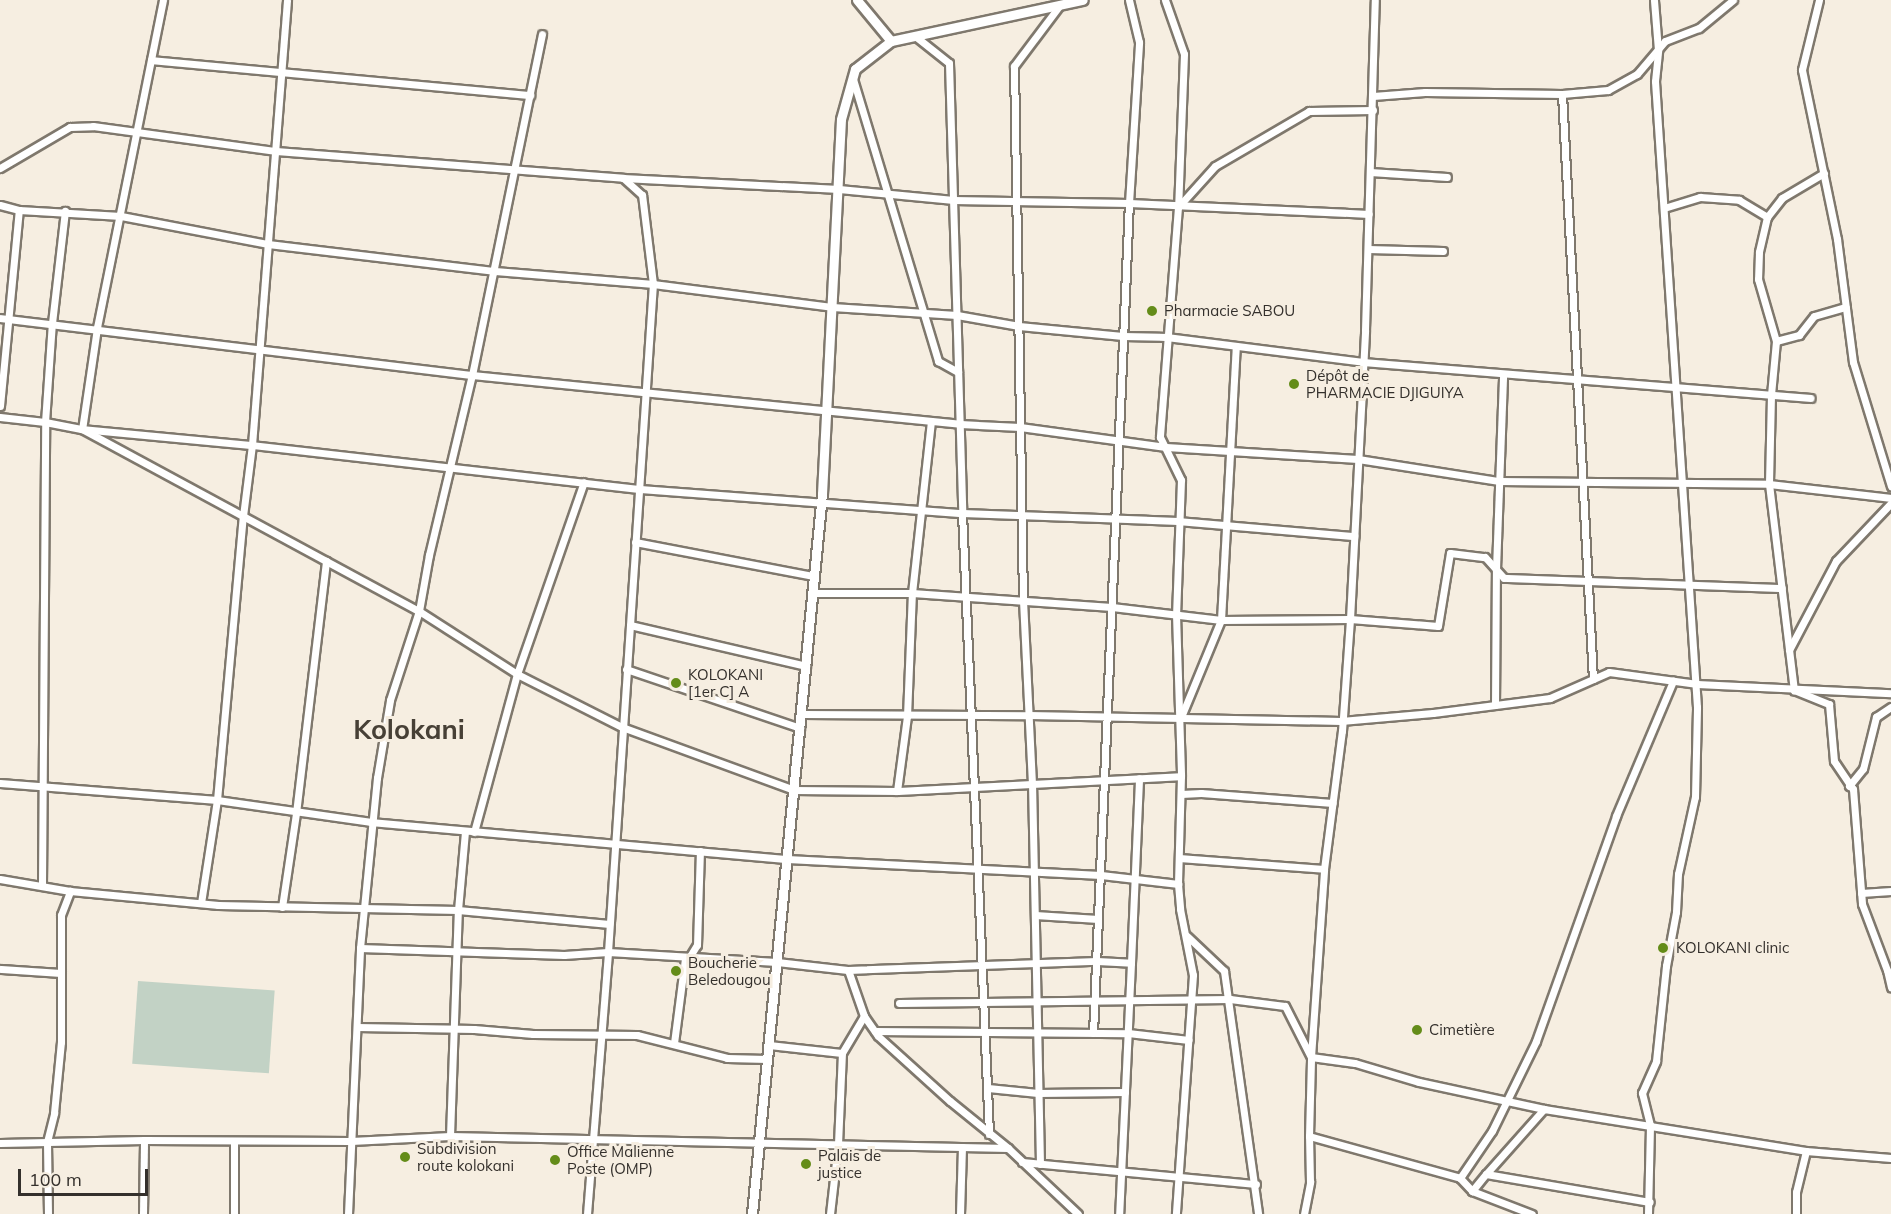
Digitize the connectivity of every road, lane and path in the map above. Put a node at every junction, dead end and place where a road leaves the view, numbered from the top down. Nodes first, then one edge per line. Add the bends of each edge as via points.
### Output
1 (163, 0) edge
2 (287, 0) edge
3 (857, 0) edge
4 (1083, 0) edge
5 (1129, 0) edge
6 (1165, 0) edge
7 (1376, 0) edge
8 (1654, 0) edge
9 (1733, 0) edge
10 (1819, 0) edge
11 (1066, 3) edge
12 (542, 34) dead end
13 (915, 36) junction
14 (891, 41) junction
15 (1658, 50) junction
16 (151, 60) junction
17 (282, 72) junction
18 (852, 78) junction
19 (1562, 94) junction
20 (530, 95) junction
21 (1373, 96) junction
22 (1372, 110) junction
23 (136, 132) junction
24 (276, 151) junction
25 (0, 168) edge
26 (516, 170) junction
27 (1370, 172) junction
28 (1824, 173) junction
29 (1447, 177) dead end
30 (623, 178) junction
31 (839, 189) junction
32 (886, 193) junction
33 (953, 200) junction
34 (1017, 200) junction
35 (1129, 203) junction
36 (0, 205) edge
37 (1178, 207) junction
38 (1664, 208) junction
39 (19, 210) junction
40 (65, 211) junction
41 (1369, 214) junction
42 (121, 216) junction
43 (1767, 217) junction
44 (268, 244) junction
45 (1368, 249) junction
46 (1443, 251) dead end
47 (495, 271) junction
48 (653, 284) junction
49 (832, 307) junction
50 (1846, 308) junction
51 (926, 313) junction
52 (957, 315) junction
53 (0, 318) edge
54 (9, 318) junction
55 (52, 322) junction
56 (1019, 326) junction
57 (97, 328) junction
58 (1123, 336) junction
59 (1166, 337) junction
60 (1776, 341) junction
61 (1236, 346) junction
62 (260, 348) junction
63 (1363, 362) junction
64 (958, 372) junction
65 (1503, 374) junction
66 (472, 375) junction
67 (1578, 380) junction
68 (1677, 387) junction
69 (646, 391) junction
70 (1771, 395) junction
71 (1811, 398) dead end
72 (0, 406) edge
73 (827, 410) junction
74 (0, 417) edge
75 (931, 421) junction
76 (45, 422) junction
77 (960, 424) junction
78 (1020, 426) junction
79 (82, 429) junction
80 (1119, 438) junction
81 (252, 445) junction
82 (1166, 447) junction
83 (1230, 451) junction
84 (1358, 459) junction
85 (451, 467) junction
86 (1499, 481) junction
87 (584, 482) junction
88 (1582, 482) junction
89 (1683, 482) junction
90 (1769, 484) junction
91 (1891, 486) edge
92 (640, 489) junction
93 (1891, 498) edge
94 (1891, 503) edge
95 (821, 504) junction
96 (922, 510) junction
97 (962, 513) junction
98 (1022, 514) junction
99 (243, 516) junction
100 (1116, 517) junction
101 (1178, 521) junction
102 (1225, 525) junction
103 (1354, 536) junction
104 (635, 542) junction
105 (326, 561) junction
106 (1496, 569) junction
107 (814, 576) junction
108 (1586, 580) junction
109 (1689, 583) junction
110 (1782, 588) junction
111 (813, 593) junction
112 (912, 593) junction
113 (967, 597) junction
114 (1023, 601) junction
115 (1112, 607) junction
116 (418, 611) junction
117 (1176, 614) junction
118 (1350, 619) junction
119 (1221, 620) junction
120 (630, 625) junction
121 (1789, 650) junction
122 (806, 666) junction
123 (627, 669) junction
124 (517, 674) junction
125 (1593, 679) junction
126 (1673, 681) junction
127 (1697, 684) junction
128 (1794, 690) junction
129 (1891, 693) edge
130 (1495, 705) junction
131 (1891, 706) edge
132 (803, 714) junction
133 (973, 715) junction
134 (1029, 715) junction
135 (907, 716) junction
136 (1108, 718) junction
137 (1180, 719) junction
138 (1341, 721) junction
139 (622, 727) junction
140 (800, 728) junction
141 (1181, 776) junction
142 (1139, 778) junction
143 (1105, 780) junction
144 (0, 783) edge
145 (1032, 784) junction
146 (1849, 786) junction
147 (975, 787) junction
148 (43, 788) junction
149 (794, 790) junction
150 (897, 790) junction
151 (1181, 794) junction
152 (217, 800) junction
153 (1333, 803) junction
154 (296, 813) junction
155 (371, 822) junction
156 (470, 831) junction
157 (614, 843) junction
158 (700, 851) junction
159 (1179, 858) junction
160 (787, 859) junction
161 (1324, 868) junction
162 (979, 869) junction
163 (1034, 871) junction
164 (1101, 875) junction
165 (0, 879) edge
166 (1134, 879) junction
167 (1178, 884) junction
168 (42, 885) junction
169 (70, 891) junction
170 (1891, 891) edge
171 (1861, 893) junction
172 (201, 903) junction
173 (282, 907) junction
174 (364, 909) junction
175 (458, 910) junction
176 (1035, 915) junction
177 (1098, 919) junction
178 (609, 924) junction
179 (1187, 936) junction
180 (360, 948) junction
181 (457, 952) junction
182 (608, 952) junction
183 (690, 956) junction
184 (1096, 961) junction
185 (777, 962) junction
186 (1036, 963) junction
187 (1131, 963) junction
188 (984, 966) junction
189 (0, 969) edge
190 (848, 970) junction
191 (61, 973) junction
192 (1891, 988) edge
193 (1230, 999) junction
194 (1192, 1000) junction
195 (1129, 1002) junction
196 (985, 1003) junction
197 (1036, 1003) junction
198 (1095, 1003) junction
199 (899, 1004) dead end
200 (864, 1016) junction
201 (357, 1026) junction
202 (453, 1030) junction
203 (875, 1031) junction
204 (986, 1032) junction
205 (1037, 1032) junction
206 (1093, 1033) junction
207 (1128, 1033) junction
208 (601, 1034) junction
209 (1189, 1040) junction
210 (674, 1043) junction
211 (769, 1045) junction
212 (842, 1053) junction
213 (1311, 1057) junction
214 (767, 1059) junction
215 (988, 1088) junction
216 (1125, 1092) junction
217 (1038, 1093) junction
218 (1506, 1102) junction
219 (1544, 1109) junction
220 (1650, 1125) junction
221 (989, 1134) junction
222 (450, 1136) junction
223 (1309, 1136) junction
224 (592, 1139) junction
225 (144, 1140) junction
226 (234, 1141) junction
227 (351, 1141) junction
228 (47, 1142) junction
229 (0, 1143) edge
230 (759, 1143) junction
231 (838, 1144) junction
232 (962, 1147) junction
233 (1008, 1148) junction
234 (1806, 1150) junction
235 (1891, 1158) edge
236 (1022, 1162) junction
237 (1040, 1164) junction
238 (1122, 1171) junction
239 (1486, 1174) junction
240 (1180, 1177) junction
241 (1460, 1178) junction
242 (1256, 1184) junction
243 (1472, 1191) junction
244 (1650, 1202) junction
245 (48, 1214) edge
246 (143, 1214) edge
247 (234, 1214) edge
248 (348, 1214) edge
249 (587, 1214) edge
250 (752, 1214) edge
251 (830, 1214) edge
252 (960, 1214) edge
253 (1078, 1214) edge
254 (1119, 1214) edge
255 (1176, 1214) edge
256 (1258, 1214) edge
257 (1304, 1214) edge
258 (1532, 1214) edge
259 (1648, 1214) edge
260 (1796, 1214) edge

1 - 16 street
2 - 17 street
3 - 14 street
4 - 11 street
5 - 35 street via 1139,42
6 - 37 street via 1184,54
7 - 21 street
8 - 15 street
9 - 15 street via 1699,28 1665,41
10 - 28 street via 1802,70
11 - 13 street
11 - 34 street via 1014,66
12 - 20 street
13 - 14 street
13 - 33 street via 949,63
14 - 18 street via 855,69
15 - 19 street via 1637,74 1608,90
15 - 38 street via 1655,81
16 - 17 street
16 - 23 street
17 - 20 street
17 - 24 street
18 - 31 street via 841,119
18 - 32 street
19 - 21 street via 1425,92
19 - 67 street
20 - 26 street
21 - 22 street
22 - 27 street
22 - 37 street via 1309,111 1215,166
23 - 24 street
23 - 25 street via 70,127
23 - 42 street
24 - 26 street
24 - 44 street
26 - 30 street
26 - 47 street
27 - 29 street
27 - 41 street
28 - 43 street via 1782,198
28 - 50 street
30 - 31 street
30 - 48 street via 642,195
31 - 32 street
31 - 49 street
32 - 33 street
32 - 51 street
33 - 34 street
33 - 52 street
34 - 35 street
34 - 56 street
35 - 37 street
35 - 58 street
36 - 39 street
37 - 41 street
37 - 59 street
38 - 43 street via 1700,196 1739,200
38 - 68 street
39 - 40 street
39 - 54 street
40 - 42 street
40 - 55 street
41 - 45 street
42 - 44 street
42 - 57 street
43 - 60 street via 1758,279
44 - 47 street
44 - 62 street
45 - 46 street
45 - 63 street
47 - 48 street
47 - 66 street
48 - 49 street
48 - 69 street
49 - 51 street
49 - 73 street
50 - 60 street via 1814,316 1799,335
50 - 91 street via 1853,362
51 - 52 street
51 - 64 street via 938,361
52 - 56 street
52 - 64 street
53 - 54 street
54 - 55 street
54 - 72 street
55 - 57 street
55 - 76 street
56 - 58 street
56 - 78 street
57 - 62 street
57 - 79 street
58 - 59 street
58 - 80 street
59 - 61 street
59 - 82 street via 1160,437
60 - 70 street
61 - 63 street
61 - 83 street
62 - 66 street
62 - 81 street
63 - 65 street
63 - 84 street
64 - 77 street
65 - 67 street
65 - 86 street
66 - 69 street
66 - 85 street
67 - 68 street
67 - 88 street
68 - 70 street
68 - 89 street
69 - 73 street
69 - 92 street
70 - 71 street
70 - 90 street
73 - 75 street
73 - 95 street
74 - 76 street
75 - 77 street
75 - 96 street
76 - 79 street
76 - 148 street
77 - 78 street
77 - 97 street
78 - 80 street
78 - 98 street
79 - 81 street
79 - 99 street
80 - 82 street
80 - 100 street
81 - 85 street
81 - 99 street
82 - 83 street
82 - 101 street via 1181,480
83 - 84 street
83 - 102 street
84 - 86 street
84 - 103 street
85 - 87 street
85 - 116 street
86 - 88 street
86 - 106 street
87 - 92 street
87 - 124 street
88 - 89 street
88 - 108 street
89 - 90 street
89 - 109 street
90 - 93 street
90 - 110 street
92 - 95 street
92 - 104 street
94 - 121 street via 1836,561
95 - 96 street
95 - 107 street
96 - 97 street
96 - 112 street
97 - 98 street
97 - 113 street
98 - 100 street
98 - 114 street
99 - 105 street
99 - 152 street
100 - 101 street
100 - 115 street
101 - 102 street
101 - 117 street
102 - 103 street
102 - 119 street
103 - 118 street
104 - 107 street
104 - 120 street
105 - 116 street
105 - 154 street
106 - 108 street via 1503,578
106 - 118 street via 1485,557 1450,553 1438,626
106 - 130 street
107 - 111 street
108 - 109 street
108 - 125 street
109 - 110 street
109 - 127 street
110 - 121 street
111 - 112 street
111 - 122 street
112 - 113 street
112 - 135 street
113 - 114 street
113 - 133 street
114 - 115 street
114 - 134 street
115 - 117 street
115 - 136 street
116 - 124 street
116 - 155 street via 390,700
117 - 119 street
117 - 137 street
118 - 119 street
118 - 138 street
119 - 137 street
120 - 122 street
120 - 123 street
121 - 128 street
122 - 132 street
123 - 139 street
123 - 140 street
124 - 139 street
124 - 156 street
125 - 126 street via 1609,672
125 - 130 street via 1550,698
126 - 127 street
126 - 218 street via 1616,816 1536,1041
127 - 128 street
127 - 220 street via 1695,798 1678,874 1656,1061 1642,1093
128 - 129 street
128 - 146 street via 1828,704 1834,761
130 - 138 street
131 - 146 street via 1876,717 1863,769
132 - 135 street
132 - 140 street
133 - 134 street
133 - 135 street
133 - 147 street
134 - 136 street
134 - 145 street
135 - 150 street
136 - 137 street
136 - 143 street
137 - 138 street
137 - 141 street
138 - 153 street
139 - 149 street
139 - 157 street
140 - 149 street
141 - 142 street
141 - 151 street
142 - 143 street
142 - 166 street
143 - 145 street
143 - 164 street
144 - 148 street
145 - 147 street
145 - 163 street
146 - 171 street via 1853,789
147 - 150 street
147 - 162 street
148 - 152 street
148 - 168 street
149 - 150 street
149 - 160 street
151 - 153 street
151 - 159 street
152 - 154 street
152 - 172 street
153 - 161 street
154 - 155 street
154 - 173 street
155 - 156 street
155 - 174 street
156 - 157 street
156 - 175 street
157 - 158 street
157 - 178 street
158 - 160 street
158 - 183 street via 697,945
159 - 161 street
159 - 167 street
160 - 162 street
160 - 185 street
161 - 213 street
162 - 163 street
162 - 188 street
163 - 164 street
163 - 176 street
164 - 166 street
164 - 177 street
165 - 168 street
166 - 167 street
166 - 187 street
167 - 179 street
168 - 169 street
169 - 172 street
169 - 191 street via 61,915
170 - 171 street
171 - 192 street
172 - 173 street
173 - 174 street
174 - 175 street
174 - 180 street
175 - 178 street
175 - 181 street
176 - 177 street
176 - 186 street
177 - 184 street
178 - 182 street
179 - 193 street via 1224,971
179 - 194 street
180 - 181 street
180 - 201 street
181 - 182 street
181 - 202 street
182 - 183 street
182 - 208 street
183 - 185 street
183 - 210 street via 685,958
184 - 186 street
184 - 187 street
184 - 198 street
185 - 190 street
185 - 211 street
186 - 188 street
186 - 197 street
187 - 195 street
188 - 190 street
188 - 196 street
189 - 191 street
190 - 200 street
191 - 228 street via 62,1042
193 - 194 street
193 - 213 street via 1285,1006
193 - 242 street
194 - 195 street
194 - 209 street
195 - 198 street
195 - 207 street
196 - 197 street
196 - 199 street
196 - 204 street
197 - 198 street
197 - 205 street
198 - 206 street
200 - 203 street
200 - 212 street
201 - 202 street
201 - 227 street
202 - 208 street
202 - 222 street
203 - 204 street
203 - 221 street
204 - 205 street
204 - 215 street
205 - 206 street
205 - 217 street
206 - 207 street
207 - 209 street
207 - 216 street
208 - 210 street via 637,1035
208 - 224 street
209 - 240 street
210 - 214 street via 726,1058
211 - 212 street
211 - 214 street
212 - 231 street
213 - 218 street via 1355,1063
213 - 223 street
214 - 230 street
215 - 217 street
215 - 221 street
216 - 217 street
216 - 238 street
217 - 237 street
218 - 219 street
218 - 241 street via 1492,1131
219 - 220 street
219 - 239 street
220 - 234 street
220 - 244 street
221 - 233 street
222 - 224 street
222 - 227 street
223 - 241 street
223 - 257 street via 1311,1182
224 - 230 street
224 - 249 street
225 - 226 street
225 - 228 street
225 - 246 street
226 - 227 street
226 - 247 street
227 - 248 street
228 - 229 street
228 - 245 street
230 - 231 street
230 - 250 street
231 - 232 street
231 - 251 street
232 - 233 street
232 - 252 street
233 - 236 street
234 - 235 street
234 - 260 street via 1796,1192
236 - 237 street
236 - 253 street
237 - 238 street
238 - 240 street
238 - 254 street
239 - 243 street
239 - 244 street
240 - 242 street
240 - 255 street
241 - 243 street
242 - 256 street
243 - 258 street
244 - 259 street

